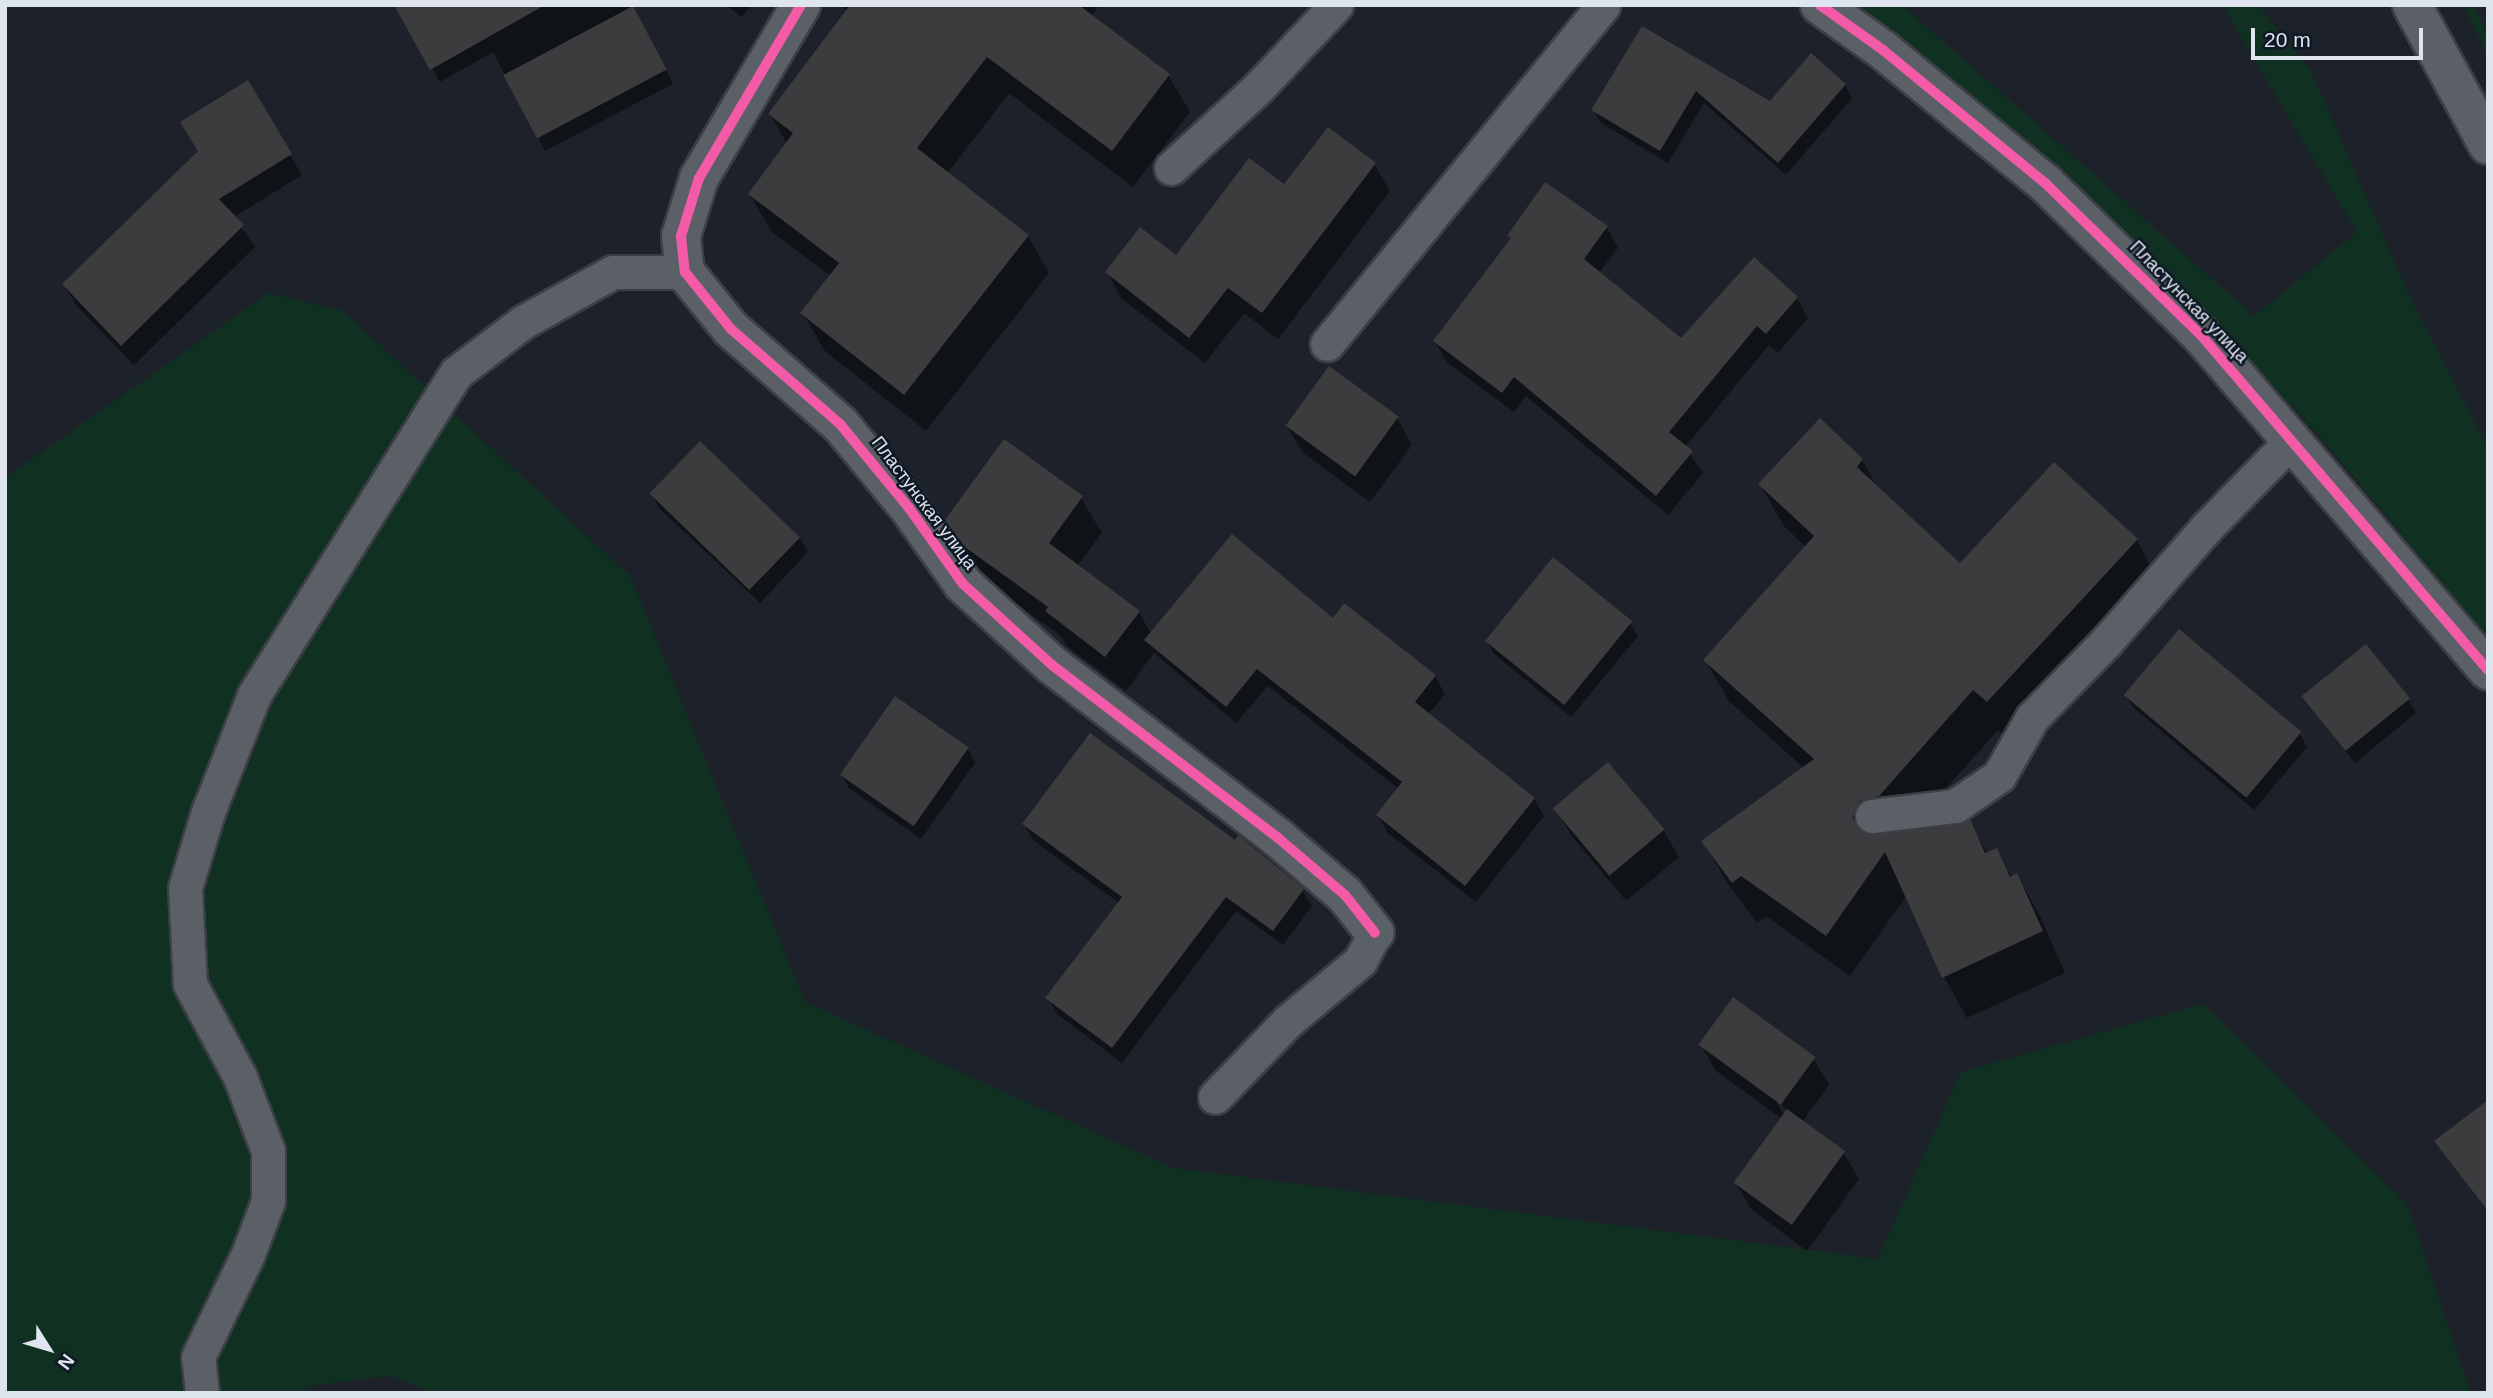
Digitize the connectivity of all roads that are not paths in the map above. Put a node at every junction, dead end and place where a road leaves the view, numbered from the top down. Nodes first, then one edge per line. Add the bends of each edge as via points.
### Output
1 (801, 5) edge
2 (1336, 5) edge
3 (1603, 5) edge
4 (1820, 5) edge
5 (2412, 5) edge
6 (2488, 145) edge
7 (1171, 168) dead end
8 (685, 272) junction
9 (1327, 344) dead end
10 (2293, 439) junction
11 (2488, 670) edge
12 (1872, 816) dead end
13 (1375, 933) joint
14 (1215, 1097) dead end
15 (202, 1393) edge

1 - 8 street via 699,178 681,236
2 - 7 lane via 1258,88
3 - 9 lane
4 - 10 street, Пластунская улица via 1883,50 2045,183 2200,334
5 - 6 street
8 - 13 street, Пластунская улица via 731,329 840,424 909,508 963,584 1052,665 1277,837 1345,895
8 - 15 lane via 612,272 523,322 456,373 254,695 208,812 185,888 190,984 240,1077 268,1150 268,1201 198,1357
10 - 11 street, Пластунская улица
10 - 12 lane via 2032,718 1999,776 1955,806
13 - 14 lane via 1360,961 1288,1021

